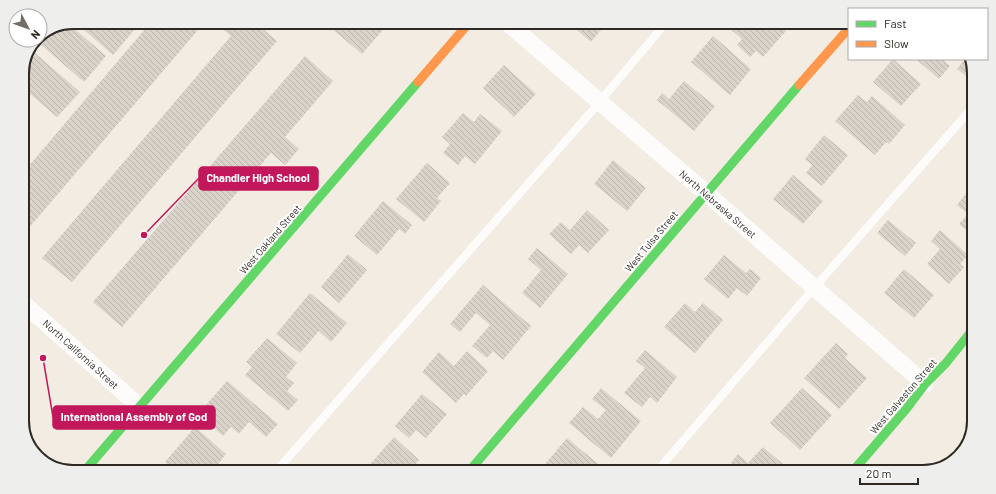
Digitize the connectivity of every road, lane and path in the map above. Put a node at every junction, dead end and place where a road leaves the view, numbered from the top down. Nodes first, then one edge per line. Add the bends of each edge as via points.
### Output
1 (464, 29) edge
2 (515, 29) edge
3 (661, 29) edge
4 (848, 29) edge
5 (600, 102) junction
6 (967, 114) edge
7 (706, 193) junction
8 (815, 287) junction
9 (29, 308) edge
10 (967, 337) edge
11 (926, 384) junction
12 (140, 407) junction
13 (90, 465) edge
14 (282, 465) edge
15 (474, 465) edge
16 (662, 465) edge
17 (858, 465) edge

1 - 12 street, West Oakland Street
2 - 5 street, North Nebraska Street
3 - 5 lane
4 - 7 street, West Tulsa Street
5 - 7 street, North Nebraska Street
5 - 14 lane
6 - 8 lane
7 - 8 street, North Nebraska Street
7 - 15 street, West Tulsa Street
8 - 11 street, North Nebraska Street
8 - 16 lane
9 - 12 street, North California Street
10 - 11 street, West Galveston Street
11 - 17 street, West Galveston Street
12 - 13 street, West Oakland Street

